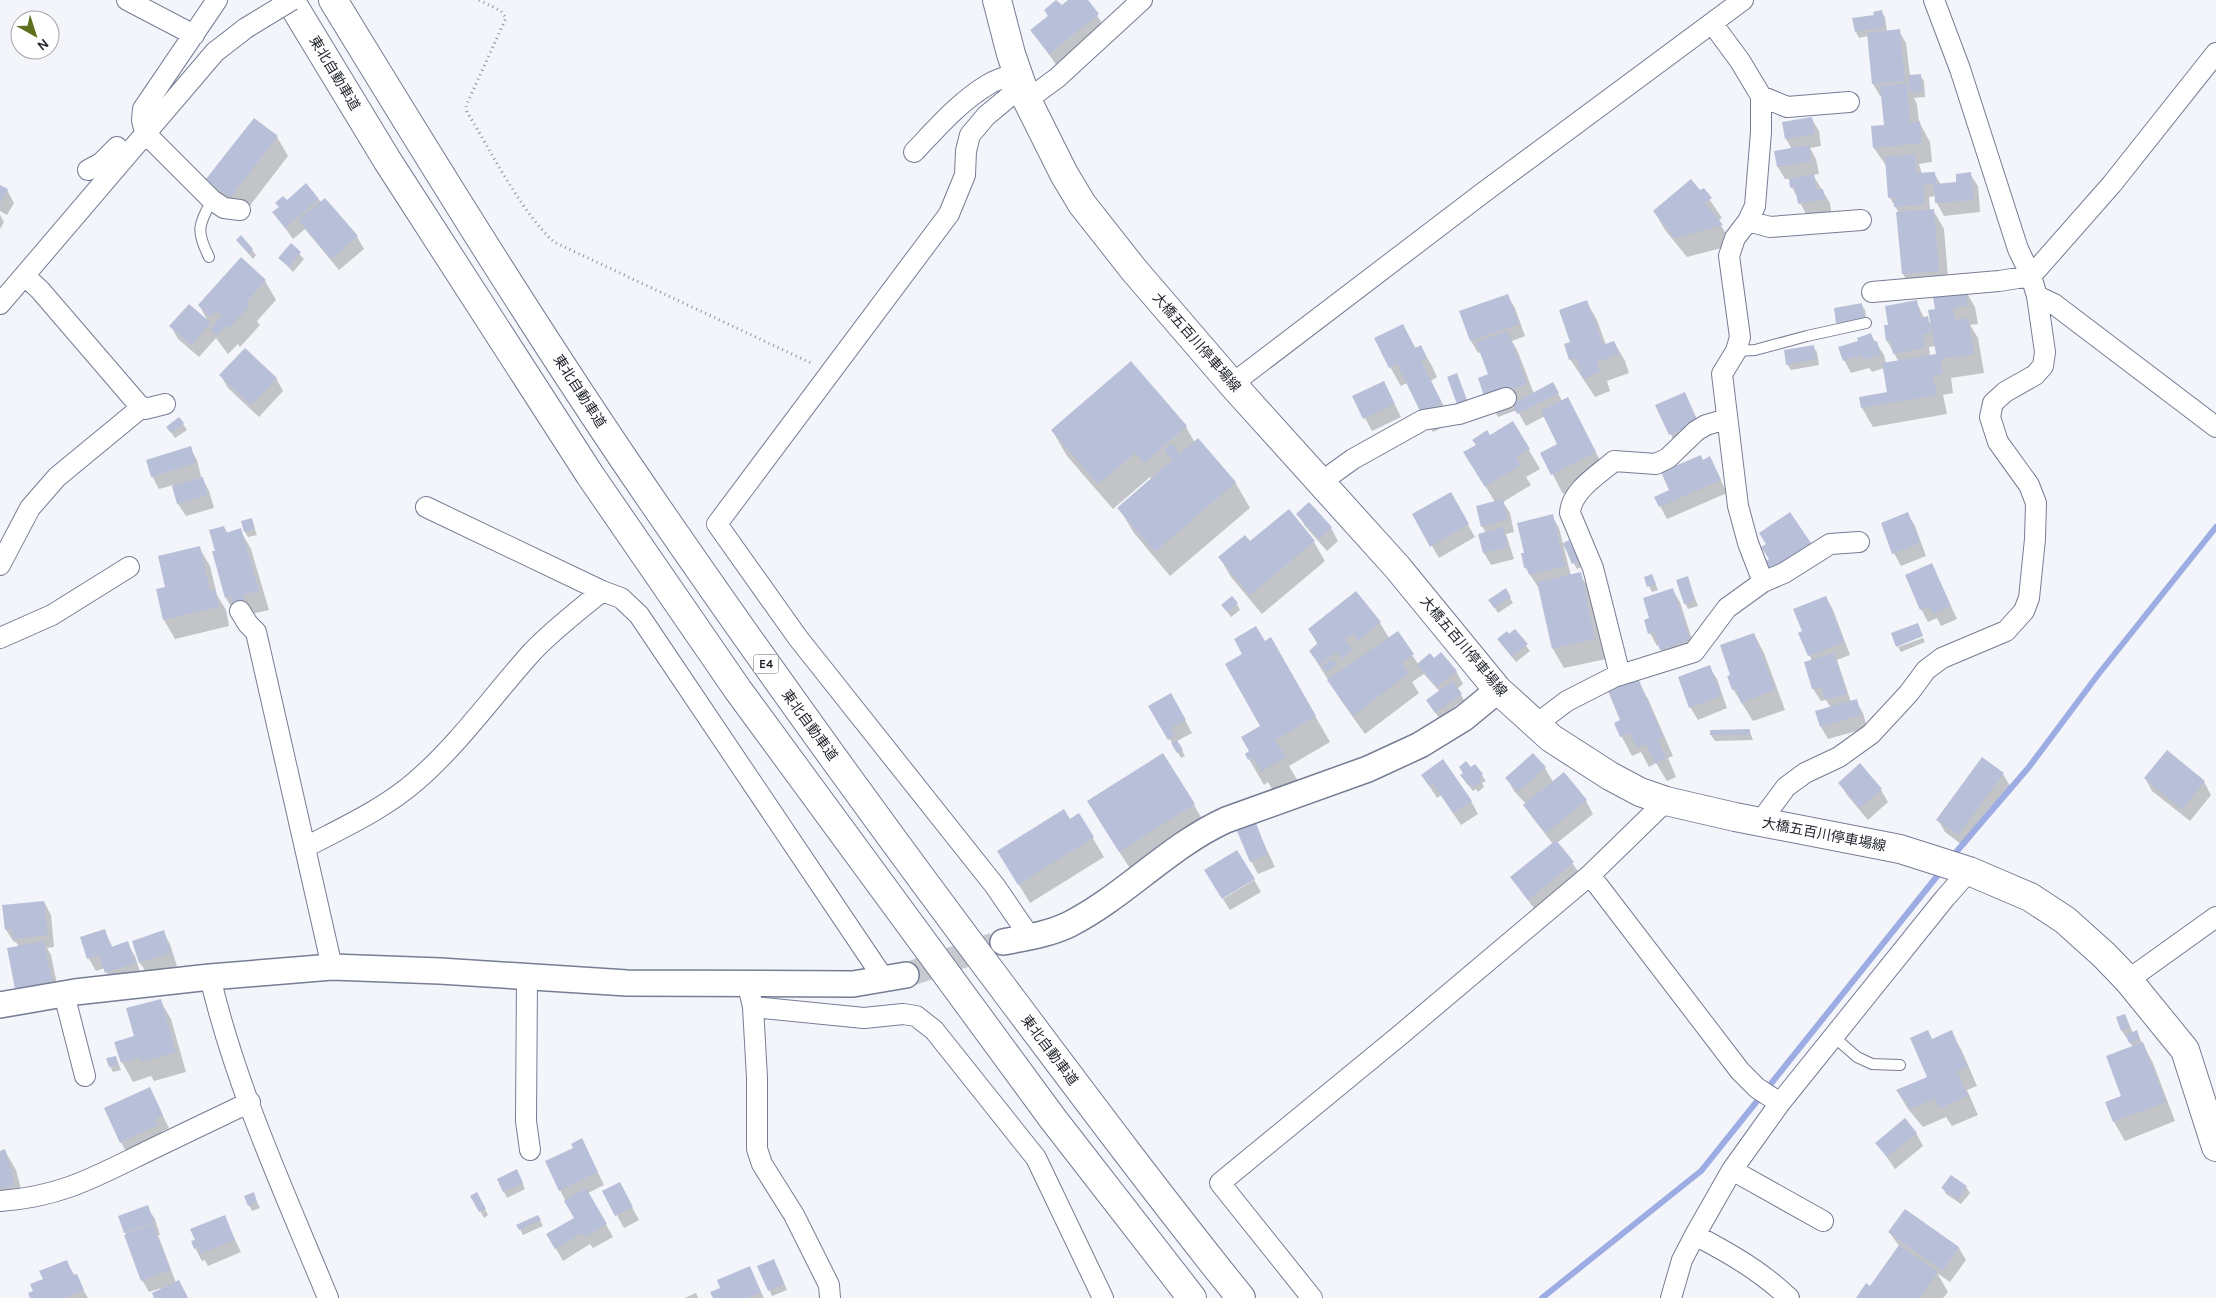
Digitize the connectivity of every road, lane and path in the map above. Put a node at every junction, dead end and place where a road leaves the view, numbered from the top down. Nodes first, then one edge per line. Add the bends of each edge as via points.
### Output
1 (126, 0) edge
2 (217, 0) edge
3 (291, 0) edge
4 (333, 0) edge
5 (478, 0) edge
6 (997, 0) edge
7 (1142, 0) edge
8 (1743, 0) edge
9 (1934, 0) edge
10 (1712, 23) junction
11 (194, 35) junction
12 (2216, 53) edge
13 (1023, 86) junction
14 (1761, 96) junction
15 (1849, 102) dead end
16 (144, 126) junction
17 (914, 152) dead end
18 (88, 170) dead end
19 (212, 200) junction
20 (240, 210) dead end
21 (1861, 220) dead end
22 (1748, 221) junction
23 (209, 257) dead end
24 (25, 276) junction
25 (2031, 276) junction
26 (1872, 292) dead end
27 (2037, 296) junction
28 (0, 304) edge
29 (1866, 324) dead end
30 (1736, 351) junction
31 (830, 372) junction
32 (1232, 384) junction
33 (1506, 398) dead end
34 (165, 404) dead end
35 (142, 407) junction
36 (1727, 419) junction
37 (2216, 427) edge
38 (1321, 482) junction
39 (426, 507) dead end
40 (1859, 542) dead end
41 (0, 564) edge
42 (129, 567) dead end
43 (1763, 582) junction
44 (602, 592) junction
45 (240, 611) dead end
46 (0, 638) edge
47 (1620, 675) junction
48 (1498, 690) junction
49 (1535, 725) junction
50 (1666, 801) junction
51 (1760, 822) junction
52 (306, 847) junction
53 (1954, 866) junction
54 (1590, 875) junction
55 (2216, 917) edge
56 (1030, 937) junction
57 (1003, 942) tunnel mouth
58 (332, 967) junction
59 (210, 977) junction
60 (527, 977) junction
61 (895, 977) joint
62 (2128, 980) junction
63 (748, 982) junction
64 (64, 994) junction
65 (0, 1005) edge
66 (753, 1007) junction
67 (1834, 1037) junction
68 (1900, 1065) dead end
69 (85, 1076) dead end
70 (1769, 1096) junction
71 (250, 1102) junction
72 (2216, 1147) edge
73 (530, 1150) dead end
74 (1732, 1170) junction
75 (0, 1200) edge
76 (1823, 1221) dead end
77 (1695, 1235) junction
78 (328, 1298) edge
79 (830, 1298) edge
80 (1103, 1298) edge
81 (1192, 1298) edge
82 (1241, 1298) edge
83 (1312, 1298) edge
84 (1671, 1298) edge
85 (1789, 1298) edge

1 - 11 street
2 - 11 street
3 - 16 street, bridge via 215,52
3 - 81 main road, 東北自動車道 via 388,160 585,466 738,690 1053,1119
4 - 82 main road, 東北自動車道 / E4 via 420,144 622,455 770,671 931,892
5 - 31 path via 501,11 506,18 466,106 467,112 544,233 554,242
6 - 13 main road, 大橋五百川停車場線
7 - 13 street via 1057,78
8 - 10 street
9 - 25 street via 2018,248
10 - 14 street
10 - 32 street
11 - 16 street via 143,109
12 - 25 street via 2112,184
13 - 17 street via 990,83 957,108
13 - 31 street via 986,116 970,136 965,175 949,214
13 - 32 main road, 大橋五百川停車場線 via 1064,174 1082,204
14 - 15 street via 1787,107
14 - 22 street via 1755,206
16 - 18 street via 101,163
16 - 19 street
16 - 24 street
19 - 20 street via 224,208
19 - 23 lane via 199,234
21 - 22 street via 1770,227
22 - 30 street via 1735,238 1729,256 1740,337
24 - 28 street
24 - 35 street
25 - 26 street
25 - 27 street
27 - 37 street via 2054,304
27 - 51 street via 2046,352 2043,366 1993,403 1990,417 1998,442 2029,485 2036,503 2029,598 2024,611 2006,631 1942,658 1926,670 1871,734 1786,787
29 - 30 lane via 1755,350
30 - 36 street via 1722,374
31 - 56 street via 717,524 798,638 995,886
32 - 38 main road, 大橋五百川停車場線
33 - 38 street via 1458,414 1423,420 1354,459
34 - 35 street
35 - 41 street via 57,477 30,508
36 - 43 street via 1738,506
36 - 47 street via 1696,431 1668,458 1656,464 1614,461 1570,503 1570,513 1593,568
38 - 48 main road, 大橋五百川停車場線 via 1398,568
39 - 44 street
40 - 43 street via 1830,544 1784,573
42 - 46 street via 52,615
43 - 47 street via 1728,608 1694,652
44 - 52 street via 534,650 436,763 415,782 376,811
44 - 61 street via 621,598 639,615
45 - 52 street via 256,632
47 - 49 street via 1567,700
48 - 49 main road, 大橋五百川停車場線
48 - 56 street via 1464,718 1420,746 1205,830 1100,906 1068,925
49 - 50 main road, 大橋五百川停車場線 via 1610,776
50 - 51 main road, 大橋五百川停車場線
50 - 54 street
51 - 53 main road, 大橋五百川停車場線 via 1900,849
52 - 58 street
53 - 62 main road, 大橋五百川停車場線 via 2030,897 2064,920
53 - 67 street
54 - 70 street via 1740,1071
54 - 83 street via 1220,1183
55 - 62 street
56 - 57 street
58 - 59 street
58 - 60 street
59 - 64 street
59 - 71 street via 222,1028
60 - 63 street via 626,983
60 - 73 street via 526,1121
61 - 63 street via 853,984
62 - 72 main road, 大橋五百川停車場線 via 2185,1050
63 - 66 street
64 - 65 street
64 - 69 street
66 - 79 street via 757,1149 762,1164 794,1215 829,1285
66 - 80 street via 864,1018 903,1014 916,1016 934,1030 1036,1158
67 - 68 lane via 1857,1057 1872,1064
67 - 70 street
70 - 74 street
71 - 75 street via 102,1175 52,1194
71 - 78 street
74 - 76 street
74 - 77 street
77 - 84 street via 1682,1260
77 - 85 street via 1769,1279

